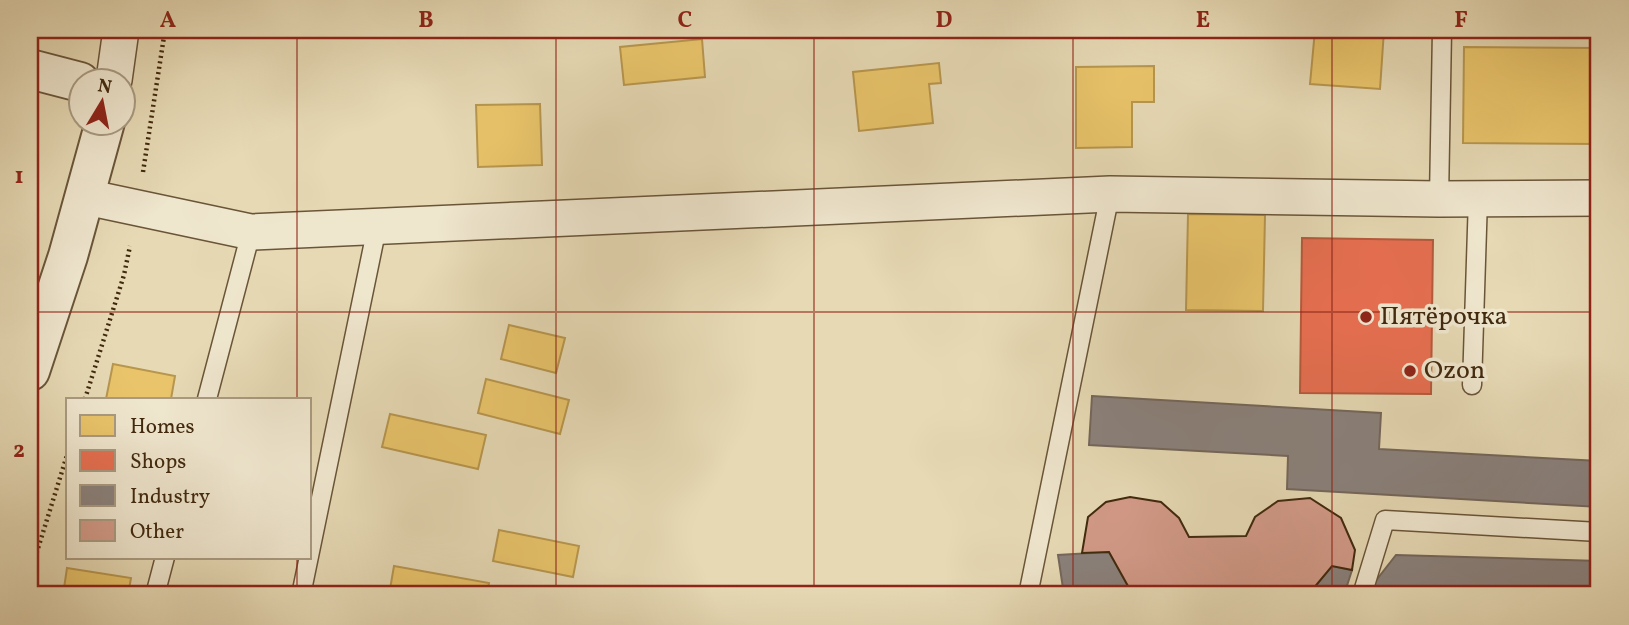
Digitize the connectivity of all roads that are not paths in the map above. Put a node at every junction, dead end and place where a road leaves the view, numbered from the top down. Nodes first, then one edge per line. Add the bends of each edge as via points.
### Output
1 (121, 30) edge
2 (1442, 30) edge
3 (116, 66) edge
4 (30, 69) edge
5 (66, 78) edge
6 (101, 136) edge
7 (1110, 194) junction
8 (86, 197) junction
9 (1478, 198) junction
10 (1599, 198) edge
11 (1439, 199) junction
12 (377, 227) junction
13 (251, 232) junction
14 (30, 371) edge
15 (1472, 384) dead end
16 (207, 398) edge
17 (1599, 532) edge
18 (312, 542) edge
19 (165, 558) edge
20 (309, 558) edge
21 (155, 595) edge
22 (301, 595) edge
23 (1028, 595) edge
24 (1362, 595) edge

1 - 3 street
2 - 11 lane
4 - 5 street
6 - 8 street
7 - 11 street
7 - 12 street
7 - 23 lane
8 - 13 street
8 - 14 street
9 - 10 street
9 - 11 street
9 - 15 lane
12 - 13 street
12 - 18 lane
13 - 16 lane
17 - 24 lane via 1385,520
19 - 21 lane
20 - 22 lane

